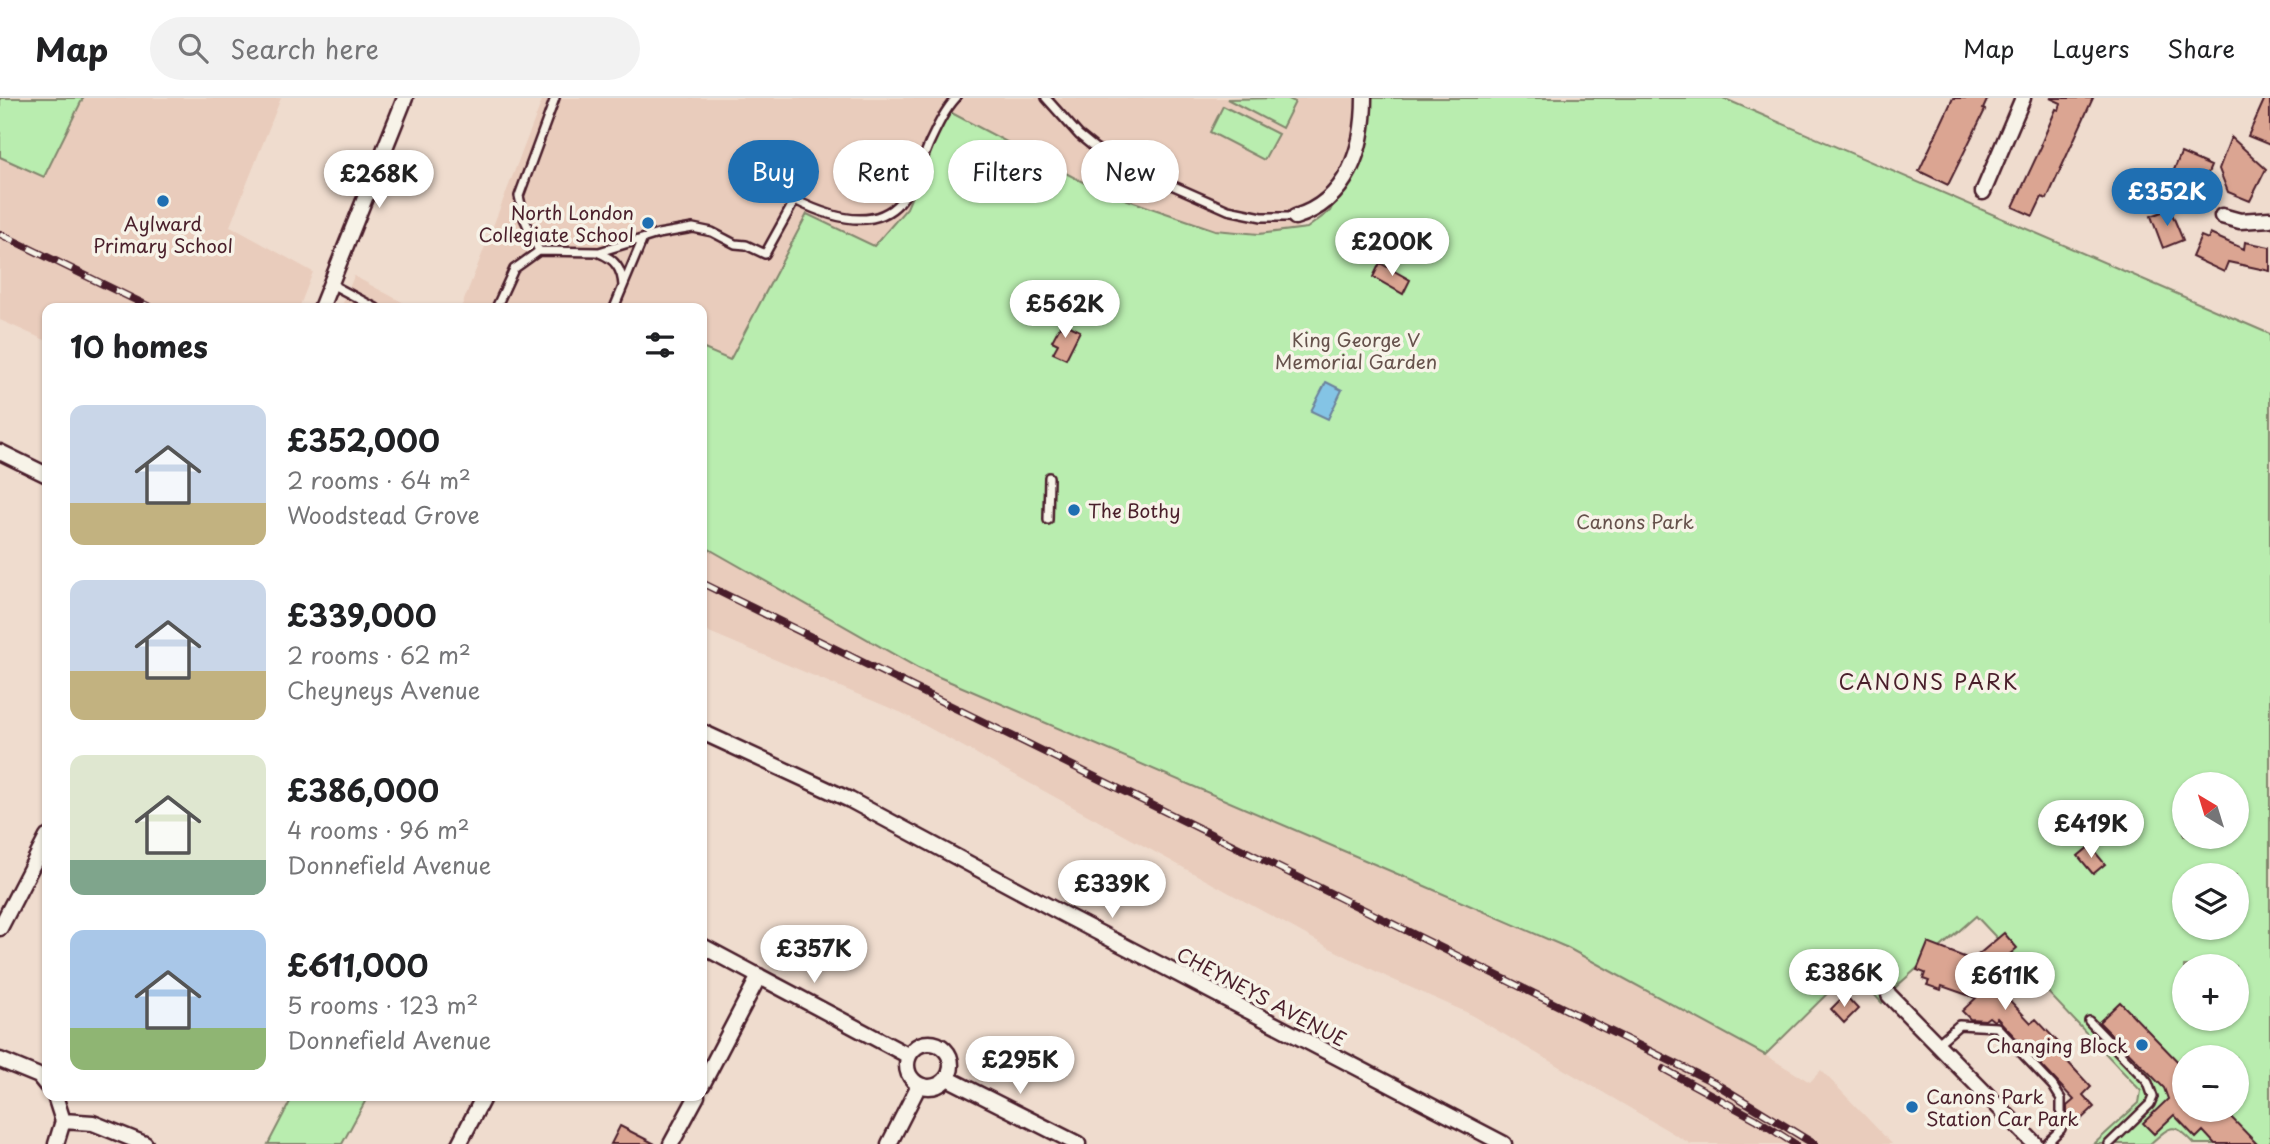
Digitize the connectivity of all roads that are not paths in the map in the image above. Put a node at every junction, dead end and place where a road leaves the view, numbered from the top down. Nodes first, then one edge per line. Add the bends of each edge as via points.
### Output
1 (405, 98) edge
2 (555, 98) edge
3 (956, 98) edge
4 (1046, 98) edge
5 (1364, 98) edge
6 (2023, 98) edge
7 (1983, 192) dead end
8 (2222, 216) dead end
9 (1295, 217) joint
10 (2270, 219) edge
11 (642, 240) junction
12 (538, 251) junction
13 (599, 253) junction
14 (331, 285) junction
15 (623, 288) junction
16 (323, 303) edge
17 (366, 303) edge
18 (498, 303) edge
19 (616, 303) edge
20 (0, 452) edge
21 (42, 472) edge
22 (1049, 477) dead end
23 (1048, 520) dead end
24 (707, 734) edge
25 (42, 846) edge
26 (2, 919) edge
27 (707, 949) edge
28 (759, 976) junction
29 (1889, 995) dead end
30 (2089, 1021) dead end
31 (1937, 1044) junction
32 (909, 1056) junction
33 (0, 1060) edge
34 (707, 1076) edge
35 (947, 1078) junction
36 (42, 1080) edge
37 (919, 1085) junction
38 (57, 1101) edge
39 (481, 1101) edge
40 (693, 1101) edge
41 (63, 1121) junction
42 (1479, 1137) edge
43 (2029, 1142) edge
44 (56, 1144) edge
45 (145, 1144) edge
46 (459, 1144) edge
47 (671, 1144) edge
48 (889, 1144) edge
49 (1077, 1144) edge
50 (1504, 1144) edge
51 (2046, 1144) edge
52 (2109, 1144) edge

1 - 14 street
2 - 12 lane via 519,196
3 - 11 lane via 908,190 894,208 880,216 830,214 795,200 765,254 693,228
4 - 9 lane via 1079,135 1122,163 1228,210
5 - 9 street via 1364,126 1353,164 1319,206
6 - 7 street
8 - 10 street via 2240,221
11 - 13 lane
11 - 15 lane
12 - 13 lane
12 - 18 lane via 514,269
13 - 15 lane via 621,270
14 - 16 street
14 - 17 lane
15 - 19 lane
20 - 21 street
22 - 23 lane
24 - 42 street, CHEYNEYS AVENUE via 850,800
25 - 26 street
27 - 28 street
28 - 32 street
28 - 34 street
29 - 31 street
30 - 52 lane via 2148,1083 2153,1097
31 - 43 street
31 - 51 lane via 1959,1025 1997,1027 2061,1099 2061,1129
32 - 35 street via 926,1043 941,1046 952,1064
32 - 37 street via 907,1069
33 - 36 street
35 - 37 street via 931,1088
35 - 49 street
37 - 48 street
38 - 41 street
39 - 46 street
40 - 47 street
41 - 44 street
41 - 45 street via 93,1122
42 - 50 street, CHEYNEYS AVENUE

